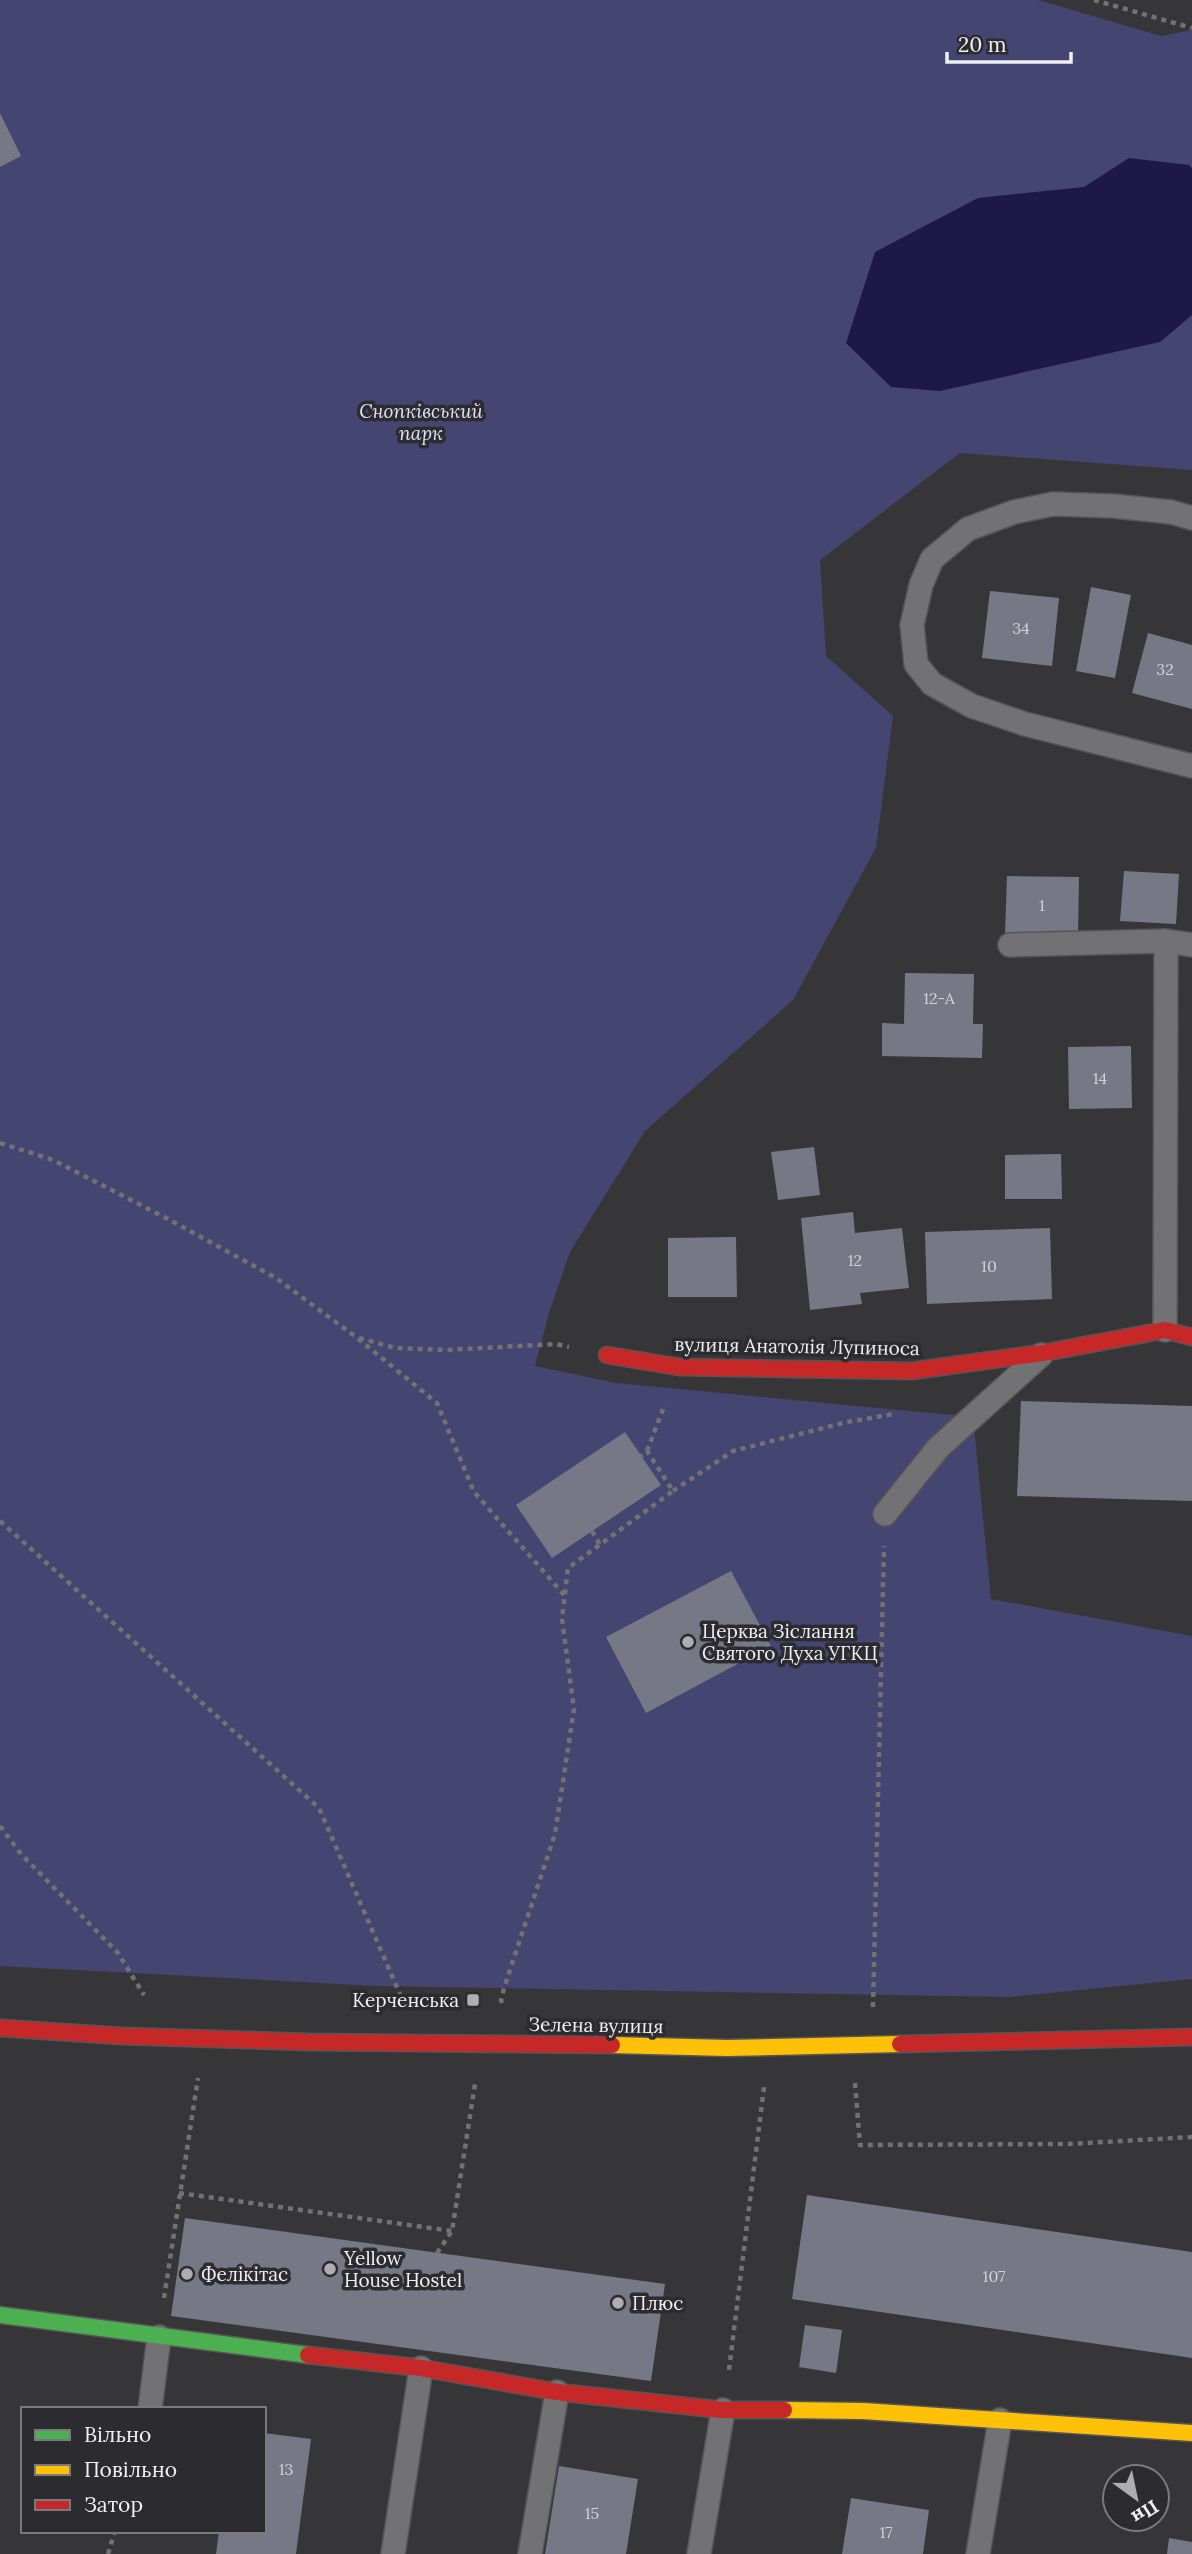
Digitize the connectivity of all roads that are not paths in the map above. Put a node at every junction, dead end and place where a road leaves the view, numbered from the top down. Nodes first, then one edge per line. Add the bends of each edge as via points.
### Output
1 (1192, 518) edge
2 (1192, 766) edge
3 (1166, 941) junction
4 (1010, 945) dead end
5 (1192, 945) edge
6 (1165, 1331) junction
7 (1192, 1337) edge
8 (1043, 1353) junction
9 (607, 1355) road end
10 (885, 1514) road end
11 (0, 2028) edge
12 (1192, 2037) edge
13 (0, 2315) edge
14 (159, 2337) junction
15 (421, 2368) junction
16 (556, 2392) junction
17 (149, 2407) edge
18 (723, 2410) junction
19 (1000, 2420) junction
20 (1192, 2433) edge
21 (393, 2554) edge
22 (530, 2554) edge
23 (699, 2554) edge
24 (978, 2554) edge

1 - 2 lane via 1113,506 1053,504 968,529 932,559 912,625 916,664 932,684 972,706
3 - 4 lane
3 - 5 lane
3 - 6 lane
6 - 7 street, вулиця Анатолія Лупиноса
6 - 8 street, вулиця Анатолія Лупиноса
8 - 9 street, вулиця Анатолія Лупиноса via 911,1371 679,1367
8 - 10 lane via 938,1448
11 - 12 street, Зелена вулиця via 296,2042 727,2048
13 - 14 street
14 - 15 street
14 - 17 lane
15 - 16 street
15 - 21 lane
16 - 18 street
16 - 22 lane
18 - 19 street via 863,2411
18 - 23 lane
19 - 20 street
19 - 24 lane

